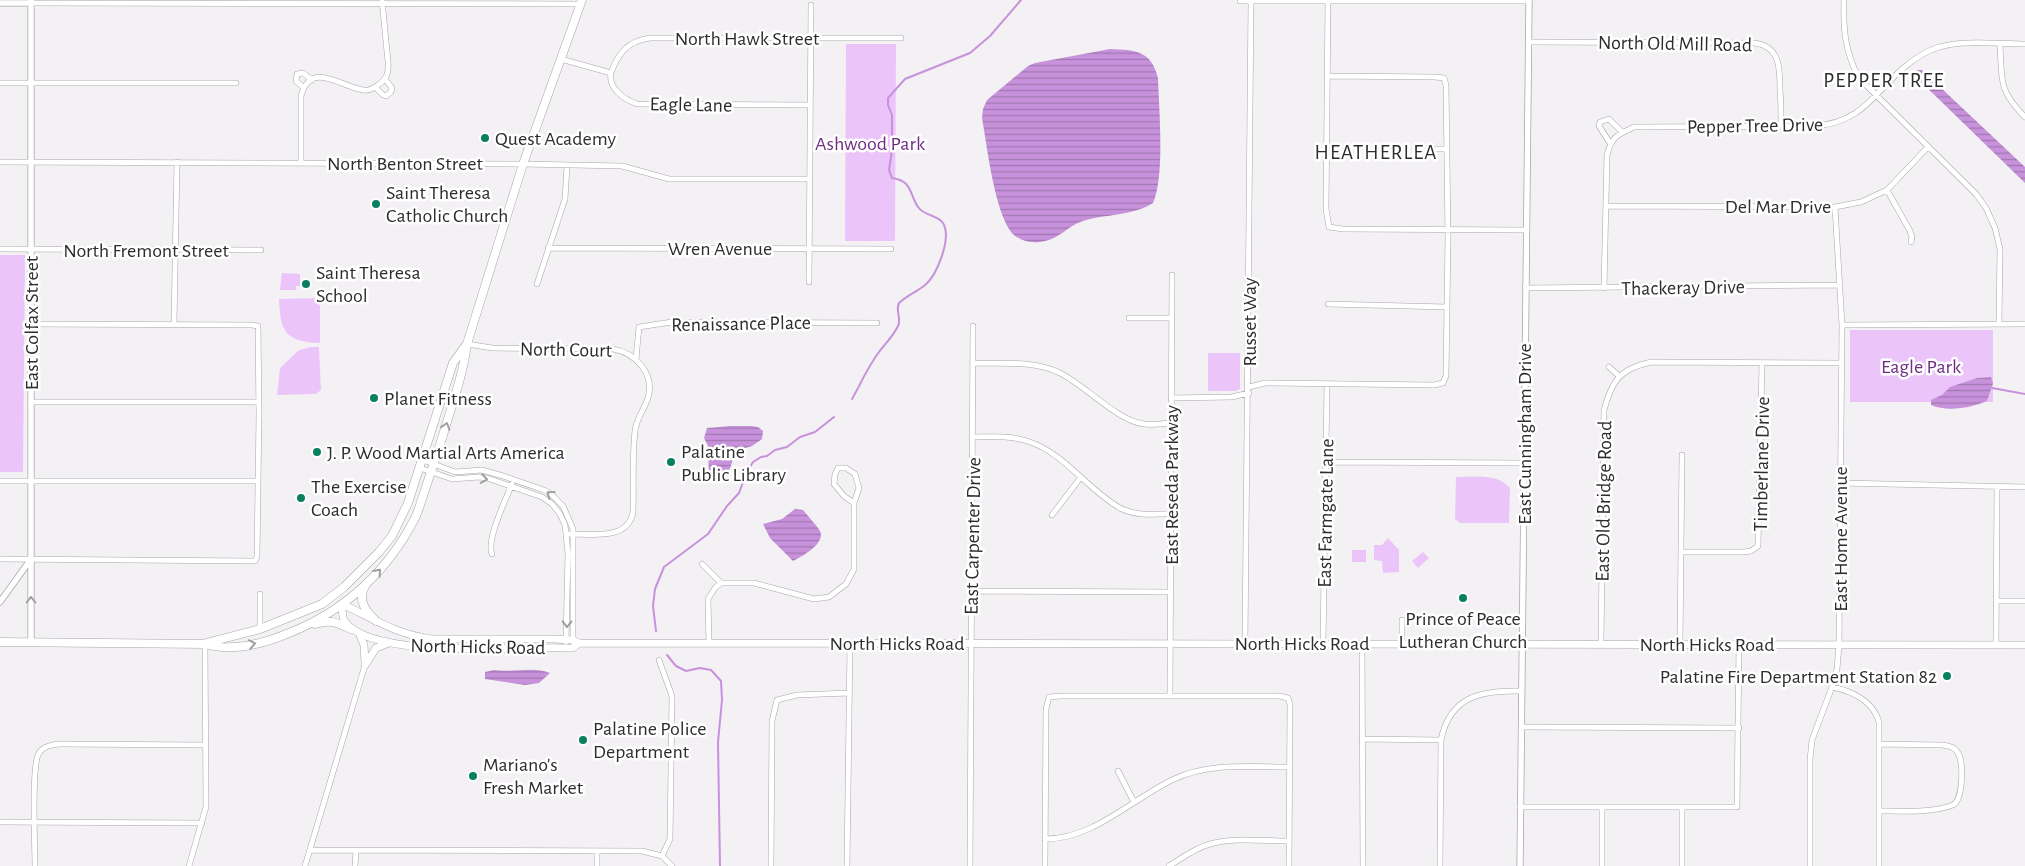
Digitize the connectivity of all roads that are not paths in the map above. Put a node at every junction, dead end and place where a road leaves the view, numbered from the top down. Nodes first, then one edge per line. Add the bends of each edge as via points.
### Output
1 (1328, 0) edge
2 (1844, 0) edge
3 (1240, 1) dead end
4 (1251, 1) edge
5 (1529, 1) edge
6 (31, 2) edge
7 (122, 2) edge
8 (217, 2) edge
9 (304, 2) edge
10 (382, 2) edge
11 (581, 2) edge
12 (0, 3) edge
13 (811, 5) dead end
14 (811, 38) junction
15 (901, 38) dead end
16 (1530, 42) junction
17 (2000, 44) junction
18 (2025, 44) edge
19 (561, 59) junction
20 (611, 73) junction
21 (1328, 76) junction
22 (386, 78) junction
23 (312, 80) junction
24 (236, 82) dead end
25 (0, 83) edge
26 (31, 83) junction
27 (375, 87) junction
28 (304, 88) junction
29 (1876, 96) junction
30 (810, 105) junction
31 (2025, 117) edge
32 (1781, 125) junction
33 (1622, 132) junction
34 (1610, 143) junction
35 (1927, 148) junction
36 (1433, 149) dead end
37 (1447, 149) junction
38 (1327, 157) junction
39 (1342, 157) dead end
40 (0, 162) edge
41 (31, 162) junction
42 (177, 162) junction
43 (301, 162) junction
44 (523, 164) junction
45 (567, 166) junction
46 (808, 179) junction
47 (1887, 190) junction
48 (1607, 206) junction
49 (1835, 207) junction
50 (1448, 229) junction
51 (1526, 230) junction
52 (1911, 242) dead end
53 (548, 248) junction
54 (809, 248) junction
55 (0, 249) edge
56 (31, 249) junction
57 (176, 249) junction
58 (891, 249) dead end
59 (261, 250) dead end
60 (1172, 275) dead end
61 (809, 282) dead end
62 (537, 284) dead end
63 (1840, 285) junction
64 (1526, 288) junction
65 (1604, 288) junction
66 (1328, 304) dead end
67 (1447, 306) junction
68 (1129, 318) dead end
69 (1171, 318) junction
70 (174, 323) junction
71 (877, 323) dead end
72 (31, 324) junction
73 (1999, 324) junction
74 (2025, 324) edge
75 (1842, 325) junction
76 (973, 326) dead end
77 (467, 344) junction
78 (636, 359) junction
79 (973, 363) junction
80 (1842, 363) junction
81 (1762, 364) junction
82 (1609, 367) dead end
83 (1619, 376) junction
84 (1327, 384) junction
85 (1249, 390) junction
86 (1171, 398) junction
87 (31, 402) junction
88 (259, 402) junction
89 (1170, 424) junction
90 (973, 437) junction
91 (1682, 455) dead end
92 (1326, 462) junction
93 (1524, 463) junction
94 (422, 464) junction
95 (433, 468) junction
96 (1081, 477) junction
97 (514, 479) junction
98 (0, 481) edge
99 (31, 481) junction
100 (258, 482) junction
101 (1840, 483) junction
102 (511, 486) junction
103 (1997, 487) junction
104 (2025, 487) edge
105 (854, 503) junction
106 (1170, 514) junction
107 (1052, 515) dead end
108 (567, 534) junction
109 (574, 534) junction
110 (1681, 552) junction
111 (492, 554) dead end
112 (374, 557) junction
113 (0, 559) edge
114 (31, 559) junction
115 (702, 564) dead end
116 (721, 583) junction
117 (366, 585) junction
118 (972, 591) junction
119 (1171, 592) junction
120 (260, 594) dead end
121 (1996, 601) junction
122 (2025, 601) edge
123 (0, 602) edge
124 (322, 604) junction
125 (342, 604) junction
126 (1402, 620) dead end
127 (376, 621) junction
128 (260, 629) junction
129 (301, 629) junction
130 (355, 631) junction
131 (461, 639) junction
132 (0, 642) edge
133 (31, 642) junction
134 (391, 643) junction
135 (709, 643) junction
136 (850, 643) junction
137 (971, 643) junction
138 (1170, 643) junction
139 (1245, 643) junction
140 (1323, 643) junction
141 (1362, 643) junction
142 (1402, 643) junction
143 (1522, 643) junction
144 (1601, 643) junction
145 (204, 644) junction
146 (571, 644) junction
147 (1680, 644) junction
148 (1739, 644) junction
149 (1839, 645) junction
150 (1996, 645) junction
151 (2025, 645) edge
152 (443, 648) junction
153 (659, 660) dead end
154 (366, 665) junction
155 (1832, 686) junction
156 (1522, 691) junction
157 (849, 694) junction
158 (1170, 695) junction
159 (1522, 727) junction
160 (1739, 728) junction
161 (1362, 739) junction
162 (1441, 740) junction
163 (1880, 744) junction
164 (205, 745) junction
165 (1290, 767) junction
166 (1118, 771) dead end
167 (1134, 802) junction
168 (1520, 807) junction
169 (1602, 807) junction
170 (1682, 808) junction
171 (1879, 811) junction
172 (0, 822) edge
173 (35, 822) junction
174 (202, 823) junction
175 (1045, 840) junction
176 (1289, 841) junction
177 (310, 850) junction
178 (356, 851) junction
179 (597, 852) junction
180 (662, 856) junction
181 (35, 866) edge
182 (189, 866) edge
183 (305, 866) edge
184 (355, 866) edge
185 (597, 866) edge
186 (672, 866) edge
187 (771, 866) edge
188 (847, 866) edge
189 (970, 866) edge
190 (1045, 866) edge
191 (1169, 866) edge
192 (1289, 866) edge
193 (1363, 866) edge
194 (1440, 866) edge
195 (1520, 866) edge
196 (1602, 866) edge
197 (1682, 866) edge
198 (1810, 866) edge
199 (1879, 866) edge

1 - 4 street
1 - 5 street
1 - 21 street
2 - 29 street via 1848,56 1859,78
3 - 4 street
4 - 85 street, Russet Way
5 - 16 street, East Cunningham Drive
6 - 7 street
6 - 12 street
6 - 26 street, East Colfax Street
7 - 8 street
8 - 9 street
9 - 10 street
10 - 11 street
10 - 22 street via 389,71
11 - 19 main road
13 - 14 street
14 - 15 street, North Hawk Street
14 - 20 street, North Hawk Street via 642,39 626,46
14 - 30 street
16 - 32 street, North Old Mill Road via 1764,45 1774,52 1780,67
16 - 51 street, East Cunningham Drive
17 - 18 street, Pepper Tree Drive
17 - 29 street, Pepper Tree Drive via 1955,43 1924,53
17 - 31 street via 2004,90 2010,102
19 - 20 street
19 - 44 main road
20 - 30 street, Eagle Lane via 614,89 636,104
21 - 37 street via 1444,78
21 - 38 street
22 - 27 street
22 - 27 street via 392,88 388,94 383,95
23 - 27 street via 324,77 363,90
23 - 28 street
23 - 28 street via 303,73 297,74 296,81
24 - 26 street
25 - 26 street
26 - 41 street, East Colfax Street
28 - 43 street
29 - 32 street, Pepper Tree Drive via 1860,111 1834,123
29 - 35 street
30 - 46 street
32 - 33 street, Pepper Tree Drive via 1634,127
33 - 34 street
33 - 34 street via 1609,119 1600,122 1598,126
34 - 48 street
35 - 47 street, Del Mar Drive
35 - 73 street via 1976,194 1991,218 2000,249
36 - 37 street
37 - 50 street
38 - 39 street
38 - 50 street via 1326,214 1329,227
40 - 41 street, North Benton Street
41 - 42 street, North Benton Street
41 - 56 street, East Colfax Street
42 - 43 street, North Benton Street
42 - 57 street
43 - 44 street, North Benton Street
44 - 45 street, North Benton Street
44 - 77 main road
45 - 46 street, North Benton Street via 622,166 668,179
45 - 53 street via 565,199
46 - 54 street
47 - 49 street, Del Mar Drive via 1861,202
47 - 52 street via 1910,231
48 - 49 street, Del Mar Drive
48 - 65 street
49 - 63 street, East Home Avenue
50 - 51 street
50 - 67 street
51 - 64 street, East Cunningham Drive
53 - 54 street, Wren Avenue
53 - 62 street
54 - 58 street, Wren Avenue
54 - 61 street
55 - 56 street, North Fremont Street
56 - 57 street, North Fremont Street
56 - 72 street, East Colfax Street
57 - 59 street, North Fremont Street
57 - 70 street
60 - 69 street, East Reseda Parkway
63 - 65 street, Thackeray Drive
63 - 75 street, East Home Avenue
64 - 65 street, Thackeray Drive
64 - 93 street, East Cunningham Drive
66 - 67 street
67 - 84 street via 1447,370 1443,383
68 - 69 street
69 - 86 street, East Reseda Parkway
70 - 72 street
70 - 88 street via 258,326
71 - 78 street, Renaissance Place via 672,322 638,327
72 - 87 street, East Colfax Street
73 - 74 street
73 - 75 street
75 - 80 street, East Home Avenue
76 - 79 street, East Carpenter Drive
77 - 78 street, North Court via 492,348 610,348
77 - 94 main road via 453,363
95 -> 77 main road
78 - 109 street, North Court via 647,375 649,391 635,429 632,517 628,525 614,533
79 - 89 street via 1018,363 1044,367 1073,380 1132,421
79 - 90 street, East Carpenter Drive
80 - 81 street
80 - 101 street, East Home Avenue
81 - 83 street via 1651,362 1632,366
81 - 110 street, Timberlane Drive via 1758,546 1751,552
82 - 83 street
83 - 144 street, East Old Bridge Road via 1608,392 1604,410
84 - 85 street via 1265,383
84 - 92 street, East Farmgate Lane
85 - 86 street via 1232,397
85 - 139 street, Russet Way
86 - 89 street, East Reseda Parkway
87 - 88 street
87 - 99 street, East Colfax Street
88 - 100 street
89 - 106 street, East Reseda Parkway
90 - 96 street via 1014,438 1030,442 1049,451
90 - 118 street, East Carpenter Drive
91 - 110 street
92 - 93 street
92 - 140 street, East Farmgate Lane
93 - 143 street, East Cunningham Drive
94 - 95 street
94 - 95 street
94 - 112 main road via 392,536
95 - 97 street via 455,472 482,470
95 -> 102 street via 452,479 479,476
117 -> 95 main road via 398,548 416,516
96 - 106 street via 1120,508 1142,514
96 - 107 street
97 - 102 street
109 -> 97 street via 567,512 551,494
98 - 99 street
99 - 100 street
99 - 114 street, East Colfax Street
100 - 114 street via 255,561
101 - 103 street
101 - 149 street, East Home Avenue
102 - 108 street via 552,504 560,514
102 - 111 street via 494,532
103 - 104 street
103 - 121 street
105 - 105 street via 834,484 838,468 846,468 855,474 859,488
105 - 116 street via 854,569 846,584 828,597 800,597 754,583
106 - 119 street, East Reseda Parkway
108 - 109 street, North Court
108 -> 146 street
109 - 146 street
110 - 147 street
112 - 124 main road
112 - 125 main road via 371,568 347,591
113 - 114 street
114 - 123 street
133 -> 114 street, East Colfax Street
115 - 116 street
116 - 135 street via 708,598
117 - 125 main road
117 - 127 main road via 361,599 364,608
118 - 119 street
118 - 137 street, East Carpenter Drive
119 - 138 street, East Reseda Parkway
120 - 128 street
121 - 122 street
121 - 150 street
124 - 125 main road
124 - 128 main road
125 - 127 main road, North Hicks Road
125 - 129 main road
125 - 130 main road via 343,620
126 - 142 street
127 - 131 main road, North Hicks Road via 412,636 432,640
128 - 145 main road
129 - 130 main road via 327,621
145 -> 129 main road via 219,648 244,646
130 - 134 main road, North Hicks Road
130 - 154 main road via 364,645
131 - 146 main road, North Hicks Road
131 - 152 main road via 445,644
132 - 133 main road
133 - 145 main road
134 - 152 main road, North Hicks Road
134 - 154 main road via 376,648
135 - 136 main road, North Hicks Road
135 - 146 main road, North Hicks Road
136 - 137 main road, North Hicks Road
136 - 157 street
137 - 138 main road, North Hicks Road
137 - 189 street, East Carpenter Drive
138 - 139 main road, North Hicks Road
138 - 158 street, East Reseda Parkway
139 - 140 main road, North Hicks Road
140 - 141 main road, North Hicks Road
141 - 142 main road, North Hicks Road
141 - 161 street
142 - 143 main road, North Hicks Road
143 - 144 main road, North Hicks Road
143 - 156 street, East Cunningham Drive
144 - 147 main road, North Hicks Road
145 - 164 street
146 - 152 main road, North Hicks Road
147 - 148 main road, North Hicks Road
148 - 149 main road, North Hicks Road
148 - 160 street
149 - 150 main road, North Hicks Road
149 - 155 street, East Home Avenue
150 - 151 main road, North Hicks Road
153 - 180 street via 672,696 670,839
154 - 177 street
155 - 163 street via 1861,698 1873,709 1879,722
155 - 198 street, East Home Avenue via 1810,749
156 - 159 street, East Cunningham Drive
156 - 162 street via 1485,692 1464,701 1447,721
157 - 187 street via 797,695 777,700 772,721
157 - 188 street
158 - 165 street via 1288,698
158 - 175 street via 1049,697 1046,709
159 - 160 street
159 - 168 street, East Cunningham Drive
160 - 170 street via 1737,807
161 - 162 street
161 - 193 street
162 - 194 street
163 - 171 street
163 - 171 street via 1952,746 1960,758 1961,795 1952,805 1915,811
164 - 173 street via 60,744 45,748 39,752 35,770
164 - 174 street via 206,807
165 - 167 street via 1222,767 1192,772
165 - 176 street
166 - 167 street
167 - 175 street via 1076,835
168 - 169 street
168 - 195 street, East Cunningham Drive
169 - 170 street
169 - 196 street
170 - 197 street
171 - 199 street
172 - 173 street
173 - 174 street
173 - 181 street
174 - 182 street
175 - 190 street
176 - 191 street via 1211,844
176 - 192 street
177 - 178 street
177 - 183 street
178 - 179 street
178 - 184 street
179 - 180 street via 642,852
179 - 185 street
180 - 186 street

